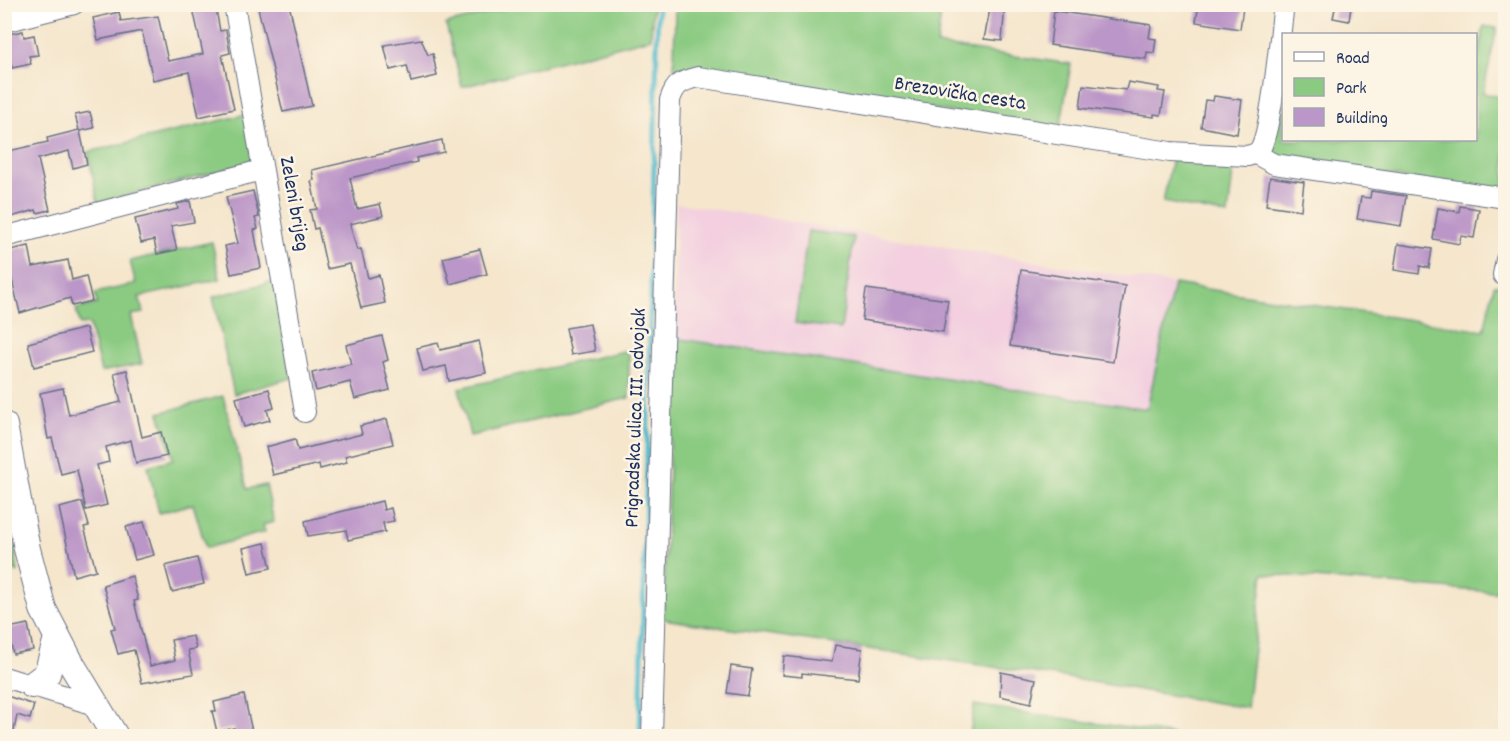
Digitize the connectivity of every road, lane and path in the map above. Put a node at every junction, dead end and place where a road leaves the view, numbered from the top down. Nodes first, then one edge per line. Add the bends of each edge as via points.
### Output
1 (74, 4) edge
2 (234, 4) edge
3 (1284, 4) edge
4 (4, 22) edge
5 (670, 100) joint
6 (1256, 154) junction
7 (262, 170) junction
8 (1506, 198) edge
9 (4, 237) edge
10 (305, 412) dead end
11 (4, 425) edge
12 (57, 638) junction
13 (4, 677) edge
14 (32, 685) junction
15 (98, 706) junction
16 (115, 736) edge
17 (652, 736) edge

1 - 4 street
2 - 7 street, Zeleni brijeg
3 - 6 street via 1267,124
5 - 6 street, Brezovička cesta via 681,81 698,77 1170,152
5 - 17 street, Prigradska ulica III. odvojak
6 - 8 street, Brezovička cesta via 1274,164
7 - 9 street
7 - 10 street, Zeleni brijeg
11 - 12 main road via 33,581
12 - 14 main road via 47,674
12 - 15 main road
13 - 14 street
14 - 15 street
15 - 16 main road

